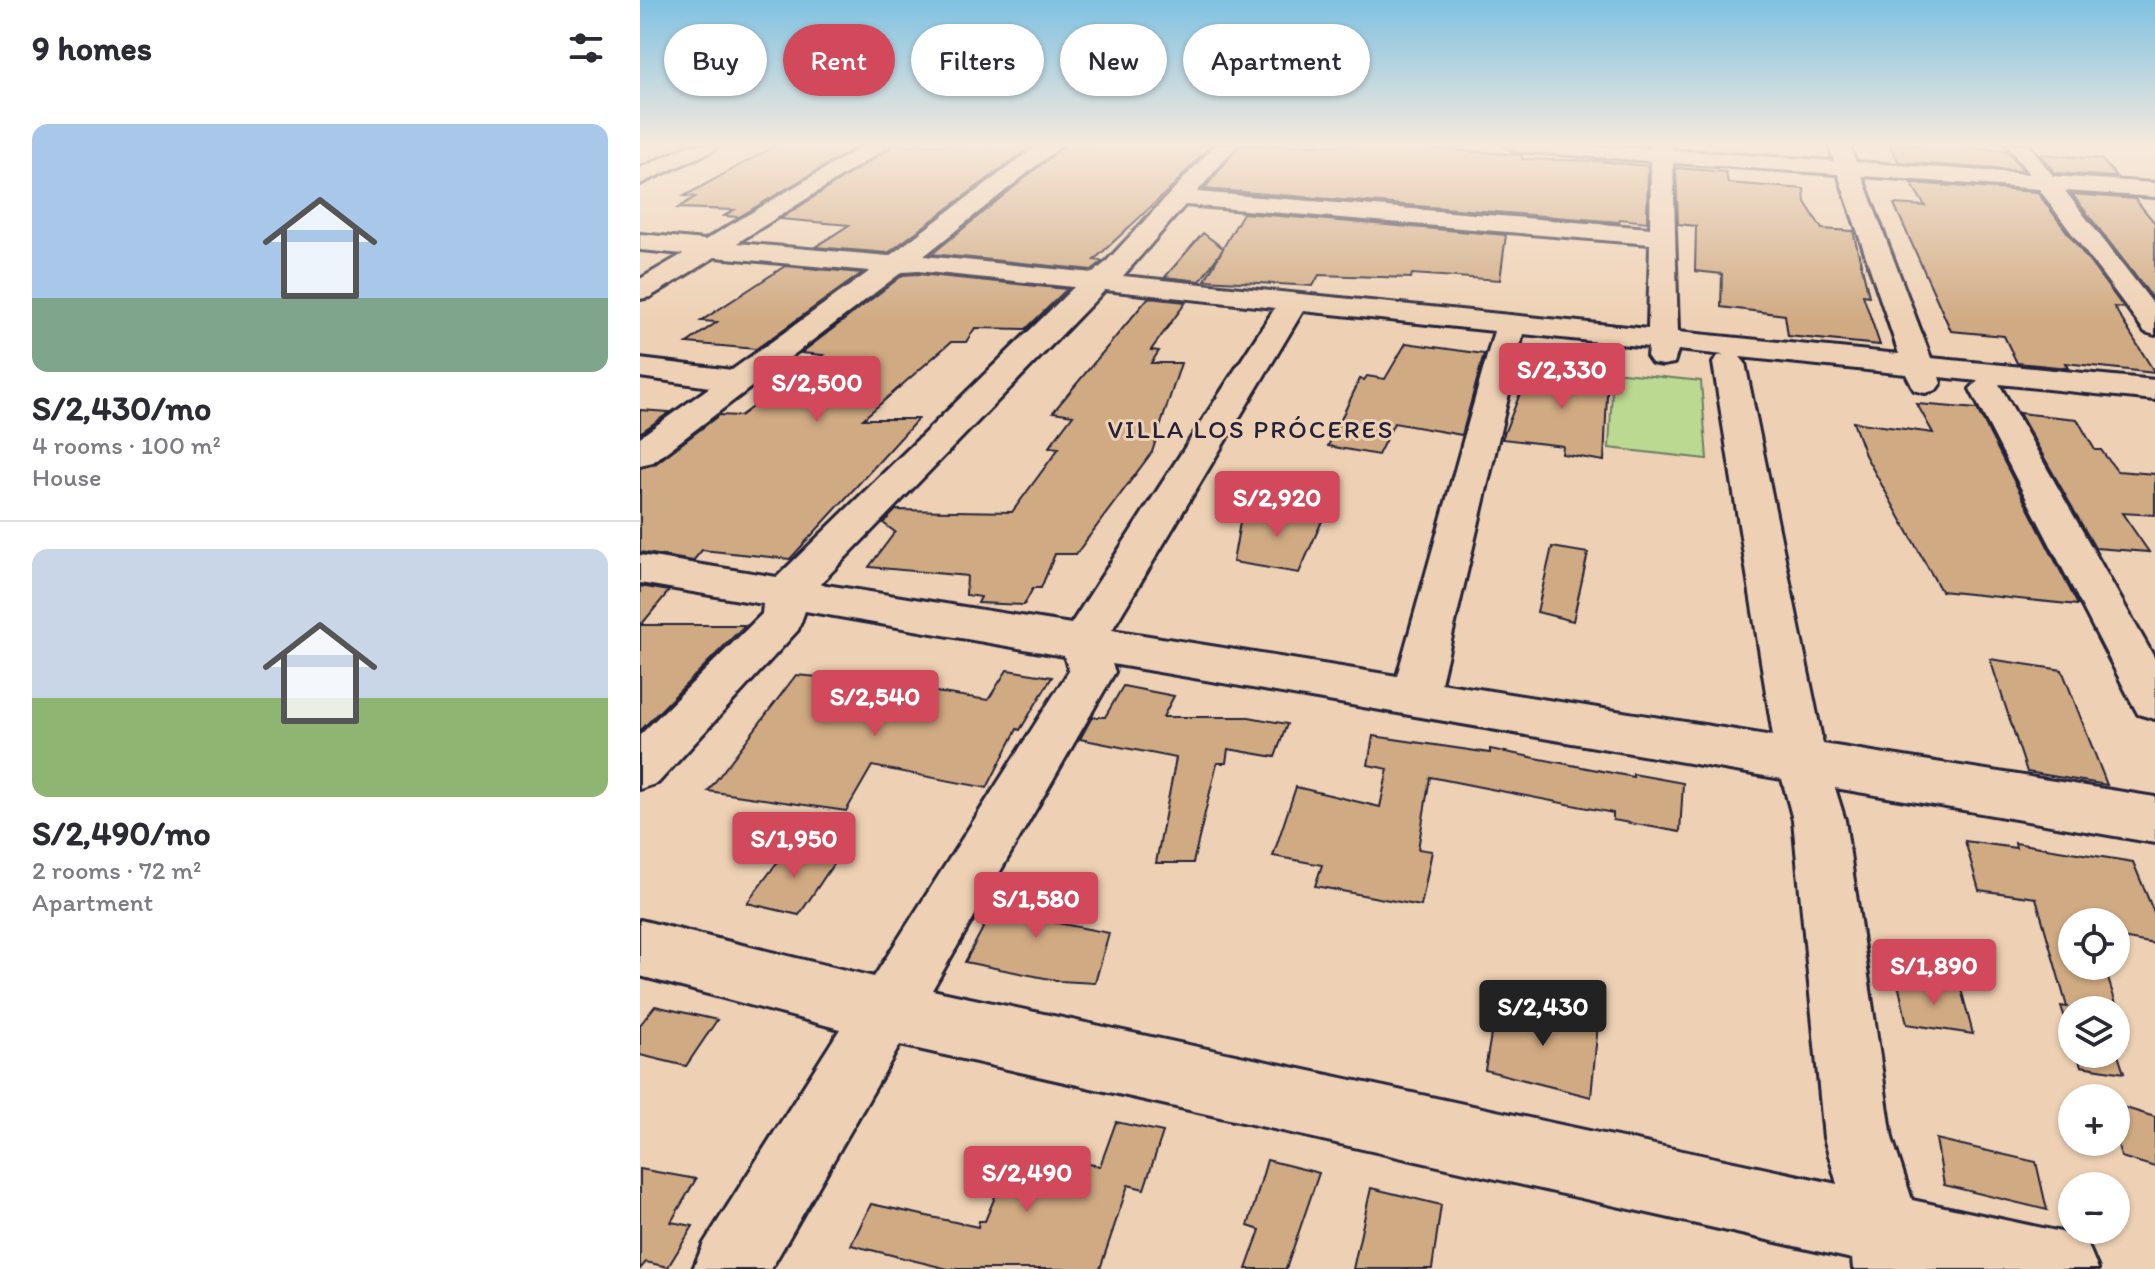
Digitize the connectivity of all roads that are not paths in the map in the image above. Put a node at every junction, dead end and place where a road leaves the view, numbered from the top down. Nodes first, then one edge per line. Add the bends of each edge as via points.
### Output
1 (784, 204) edge
2 (974, 204) edge
3 (1170, 204) edge
4 (1265, 204) edge
5 (1662, 204) edge
6 (1861, 204) edge
7 (2064, 204) edge
8 (1662, 237) junction
9 (640, 242) edge
10 (711, 249) junction
11 (895, 265) junction
12 (1092, 288) junction
13 (640, 291) edge
14 (1291, 307) junction
15 (2155, 326) edge
16 (1509, 331) junction
17 (1664, 347) junction
18 (1729, 363) junction
19 (640, 368) edge
20 (1922, 374) junction
21 (739, 381) junction
22 (1986, 389) junction
23 (2155, 390) edge
24 (2155, 406) edge
25 (640, 454) edge
26 (640, 569) edge
27 (785, 594) junction
28 (1082, 642) junction
29 (1414, 697) junction
30 (2155, 701) edge
31 (1802, 762) junction
32 (640, 768) edge
33 (2155, 820) edge
34 (640, 948) edge
35 (888, 1011) junction
36 (1888, 1249) edge
37 (730, 1269) edge
38 (2061, 1269) edge

1 - 10 street
2 - 11 street
3 - 12 street
4 - 8 street
5 - 8 street
6 - 20 street
7 - 15 street
8 - 17 street
9 - 10 street
10 - 11 street
10 - 13 street
11 - 12 street via 918,263
11 - 21 street
12 - 14 street
12 - 27 street
14 - 16 street
14 - 28 street
16 - 17 street
16 - 29 street
17 - 18 street
17 - 20 street
18 - 20 street
18 - 31 street
19 - 21 street
20 - 22 street
20 - 23 street
21 - 25 street
22 - 24 street
22 - 30 street
26 - 27 street
27 - 28 street
27 - 32 street via 783,619
28 - 29 street
28 - 35 street via 1092,672
29 - 31 street
31 - 33 street
31 - 36 street via 1819,820 1858,1138
34 - 35 street
35 - 36 street
35 - 37 street
36 - 38 street

